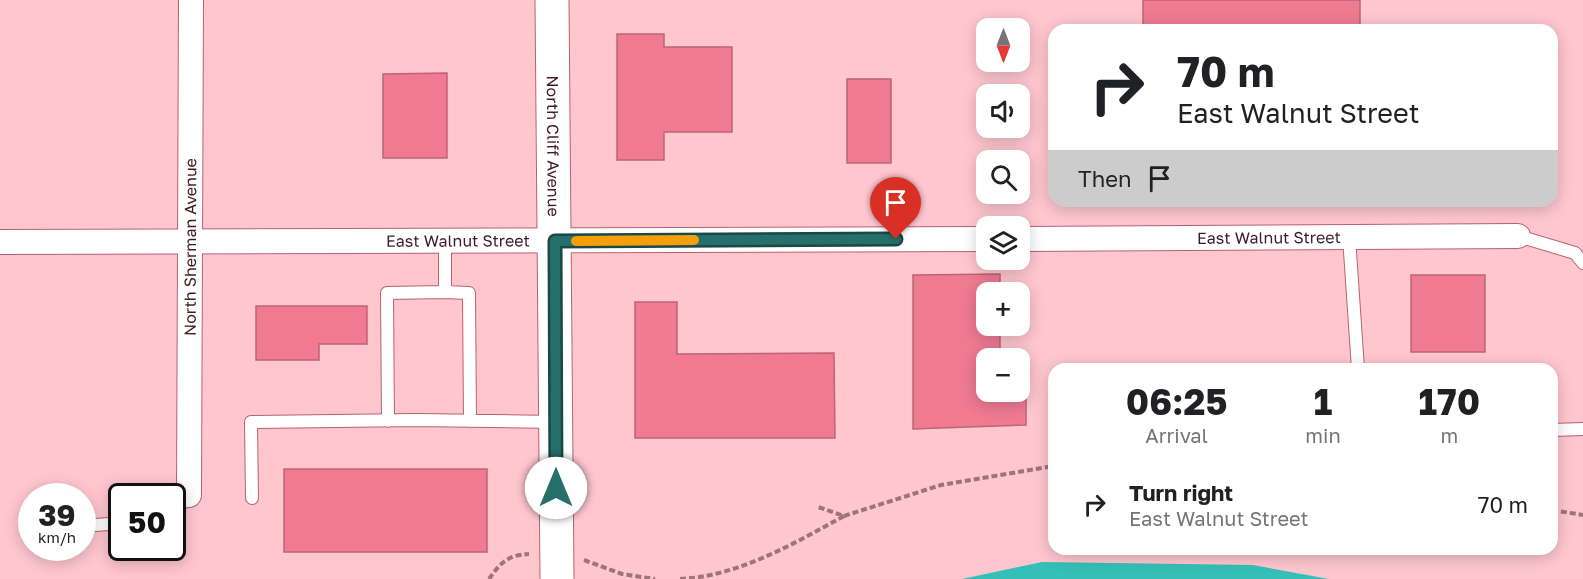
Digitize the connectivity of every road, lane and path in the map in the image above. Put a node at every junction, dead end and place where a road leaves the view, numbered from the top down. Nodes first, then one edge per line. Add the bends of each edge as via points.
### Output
1 (191, 0) edge
2 (552, 0) edge
3 (1518, 236) joint
4 (1349, 237) junction
5 (976, 239) edge
6 (1030, 239) edge
7 (555, 241) junction
8 (0, 242) edge
9 (445, 242) junction
10 (189, 243) junction
11 (1583, 263) edge
12 (445, 292) junction
13 (1358, 363) edge
14 (388, 421) junction
15 (470, 421) junction
16 (556, 422) junction
17 (1583, 429) edge
18 (1558, 430) edge
19 (1048, 467) edge
20 (182, 483) edge
21 (252, 498) dead end
22 (818, 507) dead end
23 (1558, 511) edge
24 (1583, 515) edge
25 (844, 516) junction
26 (557, 579) edge
27 (680, 579) edge

1 - 10 street, North Sherman Avenue
2 - 7 main road, North Cliff Avenue
3 - 4 street, East Walnut Street
3 - 11 lane via 1575,254
4 - 6 street, East Walnut Street
4 - 13 lane
5 - 7 street, East Walnut Street
7 - 9 street, East Walnut Street
7 - 16 main road, North Cliff Avenue
8 - 10 street, East Walnut Street
9 - 10 street, East Walnut Street
9 - 12 lane
10 - 20 street, North Sherman Avenue
12 - 14 lane via 387,293
12 - 15 lane via 469,293
14 - 15 lane
14 - 21 lane via 251,422
15 - 16 lane
16 - 26 main road, North Cliff Avenue
17 - 18 lane
19 - 25 path via 941,485
22 - 25 path
23 - 24 path
25 - 27 path via 787,547 734,569

